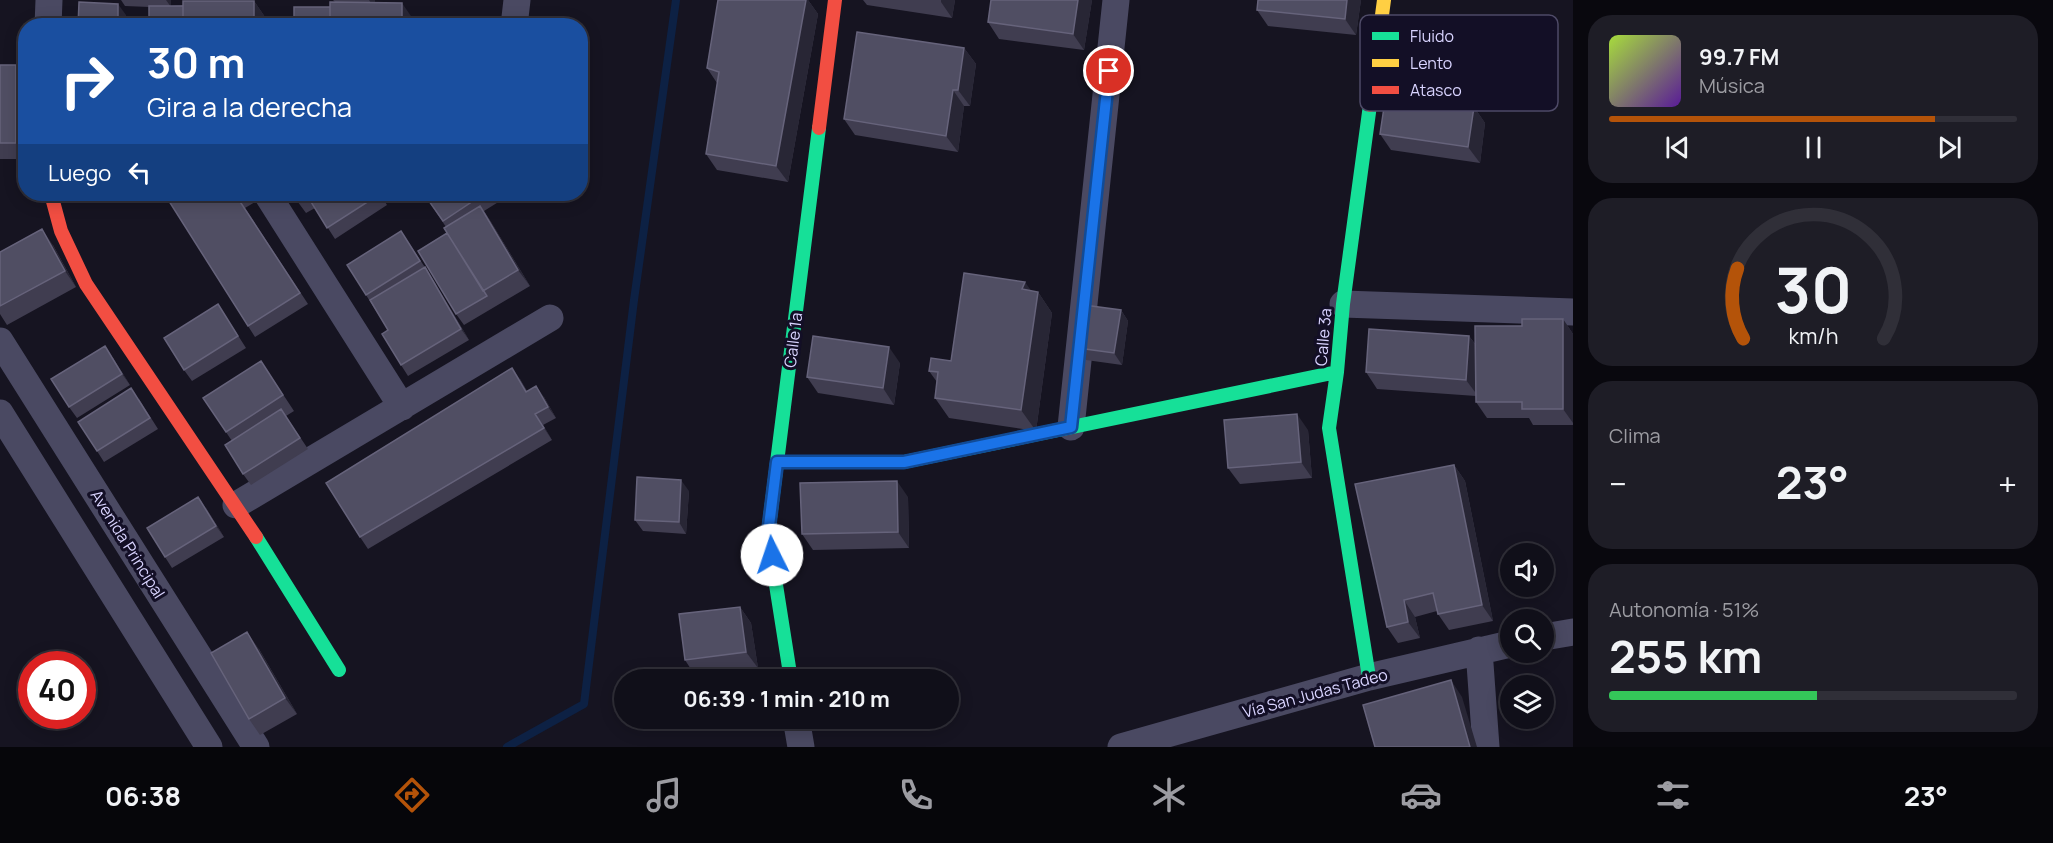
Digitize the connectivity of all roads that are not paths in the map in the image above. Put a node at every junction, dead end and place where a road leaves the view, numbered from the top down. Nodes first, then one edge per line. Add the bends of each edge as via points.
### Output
1 (48, 0) edge
2 (517, 0) edge
3 (835, 0) edge
4 (1116, 0) edge
5 (1384, 0) edge
6 (1382, 15) edge
7 (48, 18) edge
8 (515, 18) edge
9 (1369, 111) edge
10 (53, 201) edge
11 (271, 201) edge
12 (1343, 304) junction
13 (1573, 312) edge
14 (550, 318) dead end
15 (0, 341) edge
16 (1337, 372) junction
17 (402, 407) junction
18 (0, 413) edge
19 (1071, 427) junction
20 (777, 462) junction
21 (236, 505) junction
22 (1573, 632) edge
23 (1554, 635) edge
24 (1500, 646) edge
25 (1479, 650) junction
26 (788, 669) edge
27 (339, 670) dead end
28 (1370, 677) junction
29 (798, 729) edge
30 (210, 747) edge
31 (256, 747) edge
32 (801, 747) edge
33 (1121, 747) edge
34 (1486, 747) edge

1 - 7 street
2 - 8 street
3 - 20 street, Calle 1a
4 - 19 street
5 - 6 street, Calle 3a
9 - 12 street, Calle 3a
10 - 21 street via 61,231 86,284
11 - 17 street
12 - 13 street
12 - 16 street, Calle 3a
14 - 17 street
15 - 31 street, Avenida Principal
16 - 19 street
16 - 28 street, Calle 3a via 1329,428
17 - 21 street
18 - 30 street
19 - 20 street via 904,462
20 - 26 street, Calle 1a via 768,534
21 - 27 street
22 - 23 street
24 - 25 street, Vía San Judas Tadeo
25 - 28 street, Vía San Judas Tadeo
25 - 34 street
28 - 33 street, Vía San Judas Tadeo
29 - 32 street

